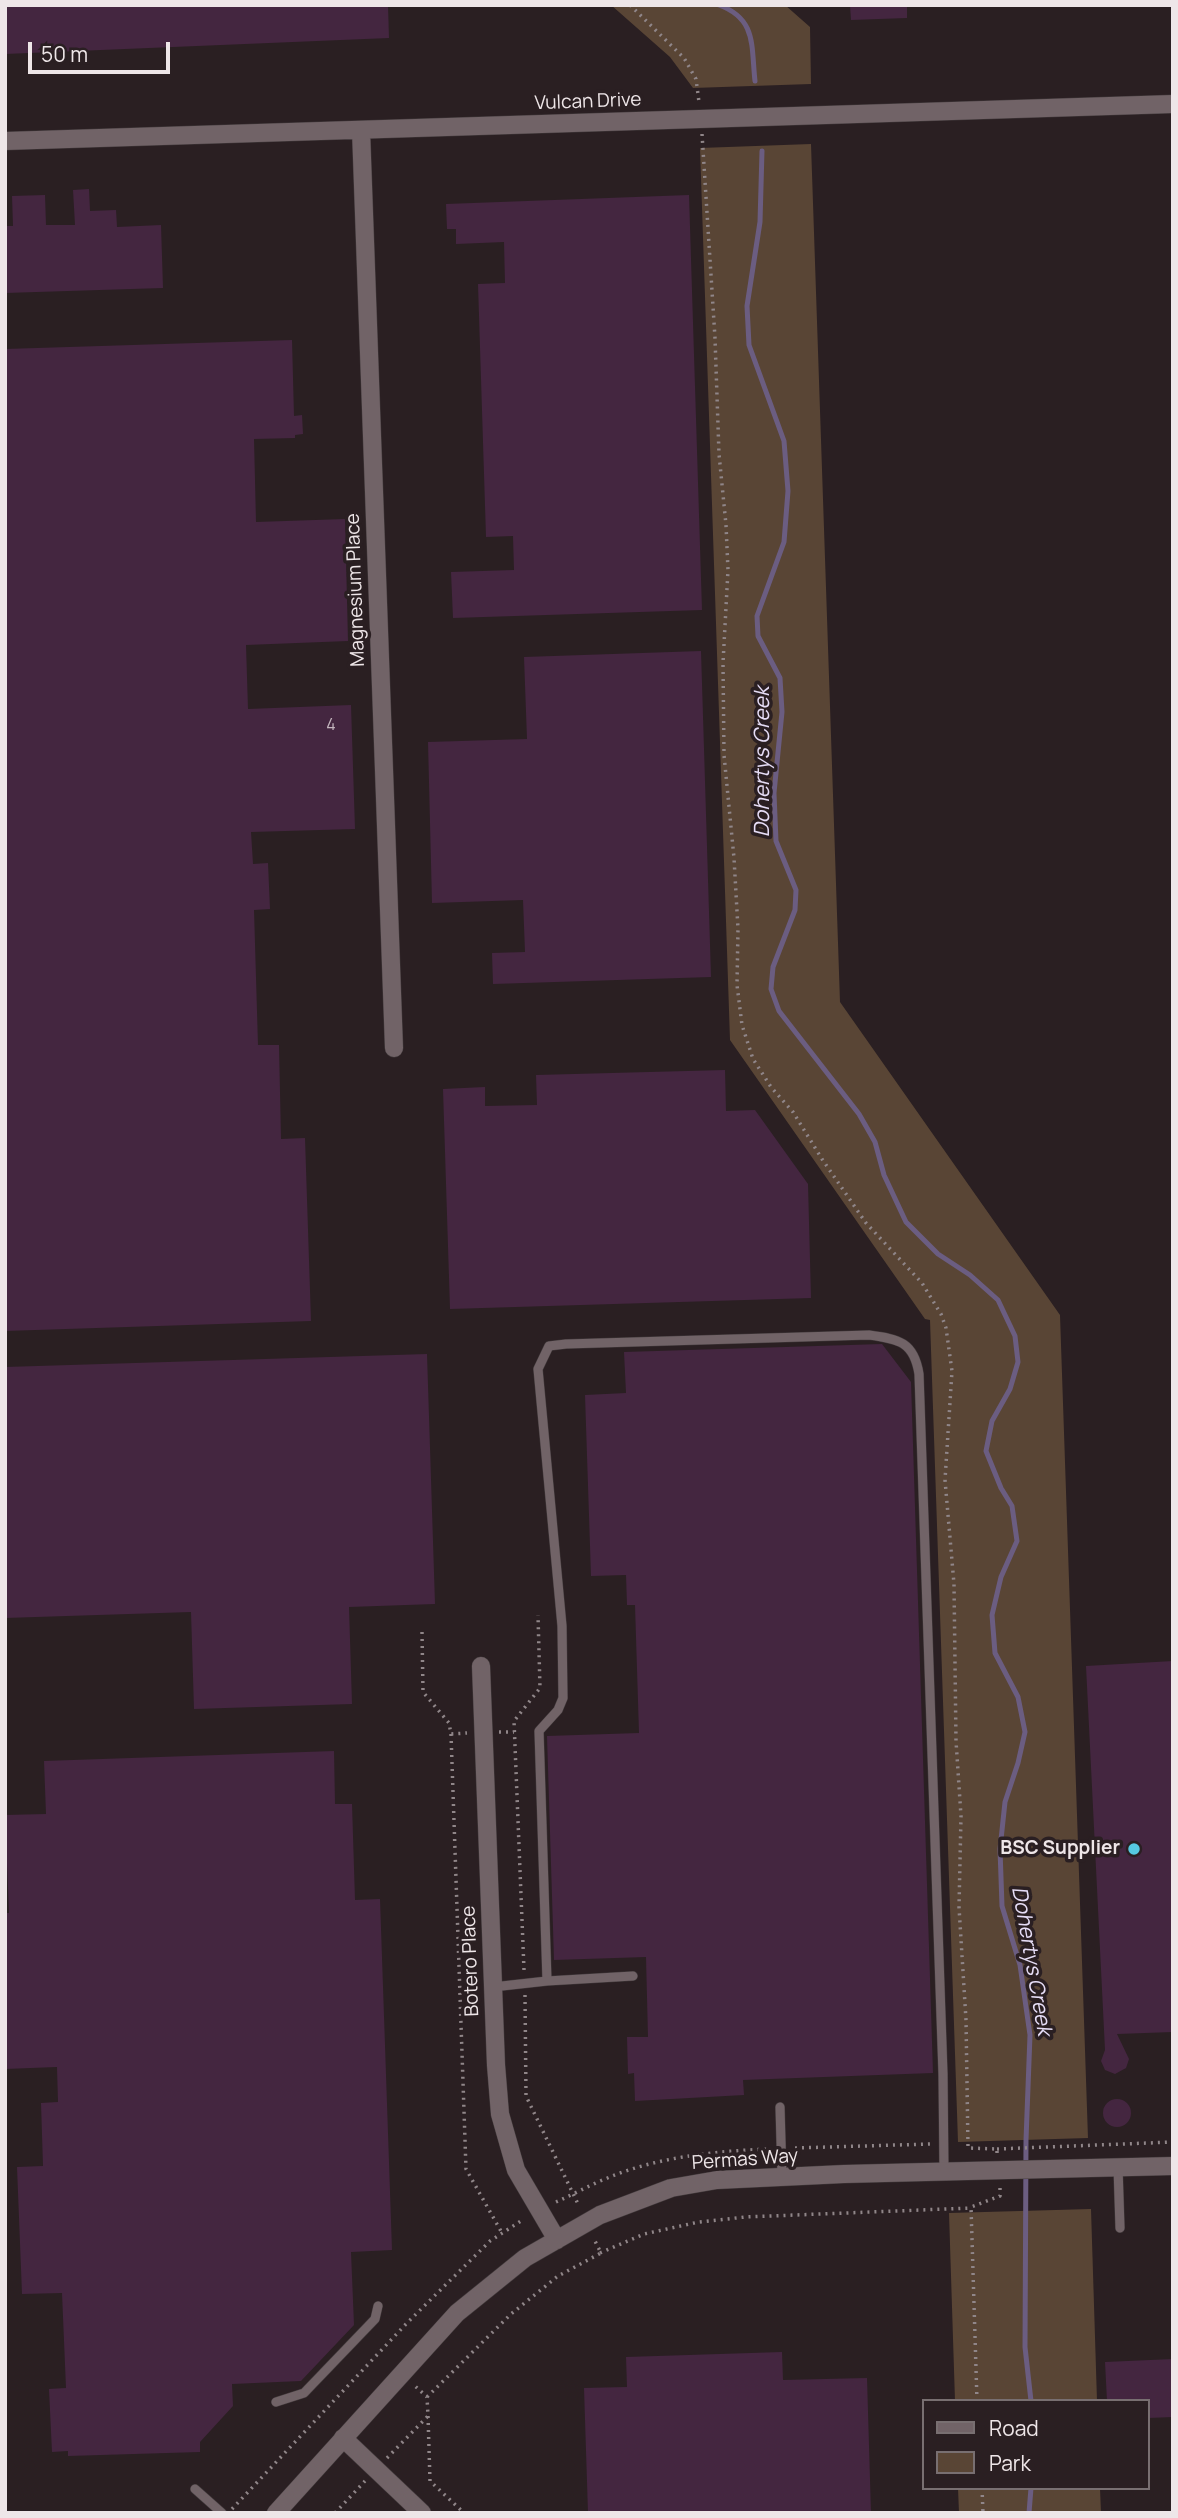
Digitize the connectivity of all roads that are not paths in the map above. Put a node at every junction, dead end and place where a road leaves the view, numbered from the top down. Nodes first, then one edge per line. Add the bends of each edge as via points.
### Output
1 (1173, 104) edge
2 (361, 130) junction
3 (5, 141) edge
4 (394, 1048) dead end
5 (481, 1666) dead end
6 (634, 1976) dead end
7 (547, 1981) junction
8 (493, 1987) junction
9 (780, 2107) dead end
10 (1173, 2165) edge
11 (1118, 2167) junction
12 (944, 2172) junction
13 (782, 2177) junction
14 (1120, 2228) dead end
15 (557, 2240) junction
16 (378, 2306) dead end
17 (276, 2402) dead end
18 (343, 2438) junction
19 (195, 2489) dead end
20 (222, 2513) edge
21 (276, 2513) edge
22 (422, 2513) edge

1 - 2 street, Vulcan Drive
2 - 3 street, Vulcan Drive
2 - 4 street, Magnesium Place
5 - 8 street, Botero Place
6 - 7 lane
7 - 8 lane
7 - 12 lane via 539,1731 563,1698 562,1626 538,1369 543,1356 549,1346 566,1344 869,1335 900,1342 916,1357 919,1374
8 - 15 street, Botero Place via 500,2113 507,2143 516,2170
9 - 13 lane
10 - 11 street, Permas Way
11 - 12 street, Permas Way
11 - 14 lane
12 - 13 street, Permas Way
13 - 15 street, Permas Way via 671,2188 600,2215
15 - 18 street, Permas Way via 526,2258 457,2313
16 - 17 lane via 375,2319 304,2393
18 - 21 street, Permas Way
18 - 22 street
19 - 20 lane

